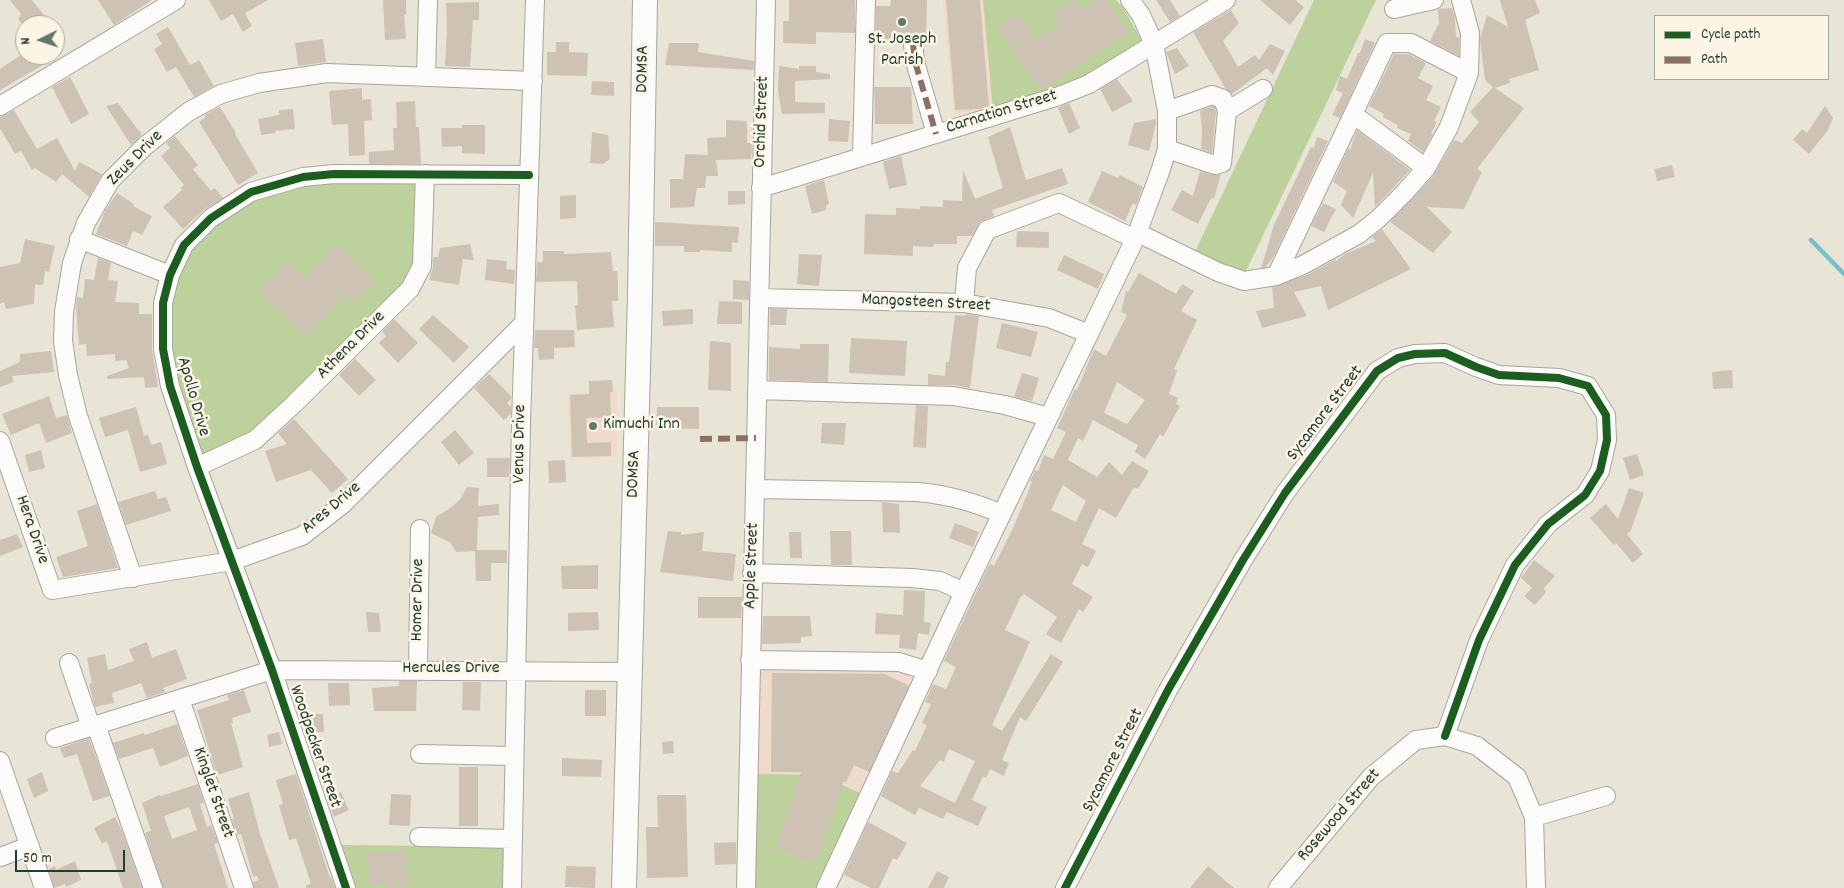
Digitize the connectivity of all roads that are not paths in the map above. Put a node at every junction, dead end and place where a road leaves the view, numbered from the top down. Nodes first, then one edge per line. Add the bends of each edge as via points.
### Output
1 (176, 0) edge
2 (428, 0) edge
3 (535, 0) edge
4 (646, 0) edge
5 (766, 0) edge
6 (866, 0) edge
7 (1130, 0) edge
8 (1226, 0) edge
9 (1434, 0) edge
10 (1461, 0) edge
11 (1394, 9) dead end
12 (1154, 44) junction
13 (913, 45) dead end
14 (1469, 73) junction
15 (426, 76) junction
16 (533, 81) junction
17 (1262, 89) dead end
18 (1165, 104) junction
19 (0, 106) edge
20 (1227, 111) junction
21 (1354, 115) junction
22 (936, 134) junction
23 (1167, 149) junction
24 (862, 157) junction
25 (1426, 168) junction
26 (424, 174) junction
27 (529, 175) junction
28 (761, 188) junction
29 (1136, 236) junction
30 (80, 238) junction
31 (760, 244) joint
32 (170, 275) junction
33 (1276, 276) junction
34 (758, 298) junction
35 (964, 303) junction
36 (524, 323) junction
37 (1089, 334) junction
38 (757, 390) junction
39 (1048, 417) junction
40 (0, 441) edge
41 (197, 467) junction
42 (755, 489) junction
43 (1002, 514) junction
44 (420, 529) dead end
45 (232, 561) junction
46 (752, 573) junction
47 (133, 578) junction
48 (52, 590) joint
49 (964, 592) junction
50 (253, 617) joint
51 (750, 660) junction
52 (69, 664) dead end
53 (272, 670) junction
54 (418, 670) junction
55 (516, 670) junction
56 (928, 671) junction
57 (629, 672) junction
58 (180, 699) junction
59 (94, 726) junction
60 (1445, 736) junction
61 (55, 738) dead end
62 (420, 754) dead end
63 (514, 756) junction
64 (0, 761) edge
65 (1606, 796) dead end
66 (1534, 817) junction
67 (419, 837) dead end
68 (513, 839) junction
69 (30, 846) junction
70 (0, 857) edge
71 (44, 888) edge
72 (153, 888) edge
73 (244, 888) edge
74 (346, 888) edge
75 (512, 888) edge
76 (624, 888) edge
77 (746, 888) edge
78 (826, 888) edge
79 (1065, 888) edge
80 (1278, 888) edge
81 (1536, 888) edge

1 - 19 street
2 - 15 street
3 - 16 street, Venus Drive
4 - 57 main road, DOMSA
5 - 28 street, Orchid Street
6 - 24 street
7 - 12 street
8 - 12 street, Carnation Street
9 - 11 street
10 - 14 street via 1470,33
12 - 18 street
12 - 22 street, Carnation Street via 1089,84
13 - 22 street
14 - 21 street via 1411,43 1387,43
14 - 25 street via 1449,127
15 - 16 street, Zeus Drive
15 - 30 street, Zeus Drive via 327,73 259,83 221,94 188,112 123,167 110,181
16 - 27 street, Venus Drive
17 - 20 street
18 - 20 street via 1212,95 1223,99
18 - 23 street
20 - 23 street via 1222,163 1215,165
21 - 25 street
21 - 33 street
22 - 24 street, Carnation Street
23 - 29 street
24 - 28 street, Carnation Street
25 - 33 street via 1378,219 1359,234
26 - 27 street, Apollo Drive
26 - 32 street, Apollo Drive via 303,177 251,192 204,224 184,245
26 - 41 street, Athena Drive via 422,266 410,289 255,440
27 - 36 street, Venus Drive
28 - 31 street, Orchid Street
29 - 33 street via 1244,281
29 - 35 street via 1058,203 987,230 967,268
29 - 37 street
30 - 32 street
30 - 47 street, Zeus Drive via 72,263 63,340 78,416
31 - 34 street, Apple Street
32 - 41 street, Apollo Drive via 162,303 163,349 170,386
34 - 35 street, Mangosteen Street
34 - 38 street, Apple Street
35 - 37 street, Mangosteen Street via 1049,318
36 - 45 street, Ares Drive via 343,504 302,536
36 - 55 street, Venus Drive
37 - 39 street
38 - 39 street via 953,396
38 - 42 street, Apple Street
39 - 43 street
40 - 48 street, Hera Drive
41 - 45 street, Apollo Drive
42 - 43 street via 943,494
42 - 46 street, Apple Street
43 - 49 street
44 - 54 street, Homer Drive
45 - 47 street, Ares Drive
45 - 50 street, Apollo Drive
46 - 49 street via 912,578 940,581
46 - 51 street, Apple Street
47 - 48 street, Ares Drive
49 - 56 street
50 - 53 street, Woodpecker Street
51 - 56 street via 900,662
51 - 77 street, Apple Street
52 - 59 street
53 - 54 street, Hercules Drive
53 - 58 street, Hercules Drive
53 - 74 street, Woodpecker Street
54 - 55 street, Hercules Drive
55 - 57 street, Hercules Drive
55 - 63 street, Venus Drive
56 - 78 street
57 - 76 main road, DOMSA
58 - 59 street, Hercules Drive
58 - 73 street, Kinglet Street
59 - 61 street, Hercules Drive
59 - 72 street
60 - 66 street, Rosewood Street via 1477,746 1516,777
60 - 79 street, Sycamore Street via 1479,640 1515,565 1548,524 1585,495 1600,471 1607,440 1606,415 1588,386 1559,378 1499,375 1445,353 1415,354 1398,358 1377,371 1285,493 1168,690
60 - 80 street, Rosewood Street via 1416,740 1371,778
62 - 63 street
63 - 68 street, Venus Drive
64 - 69 street
65 - 66 street
66 - 81 street, Rosewood Street
67 - 68 street
68 - 75 street, Venus Drive
69 - 70 street
69 - 71 street

